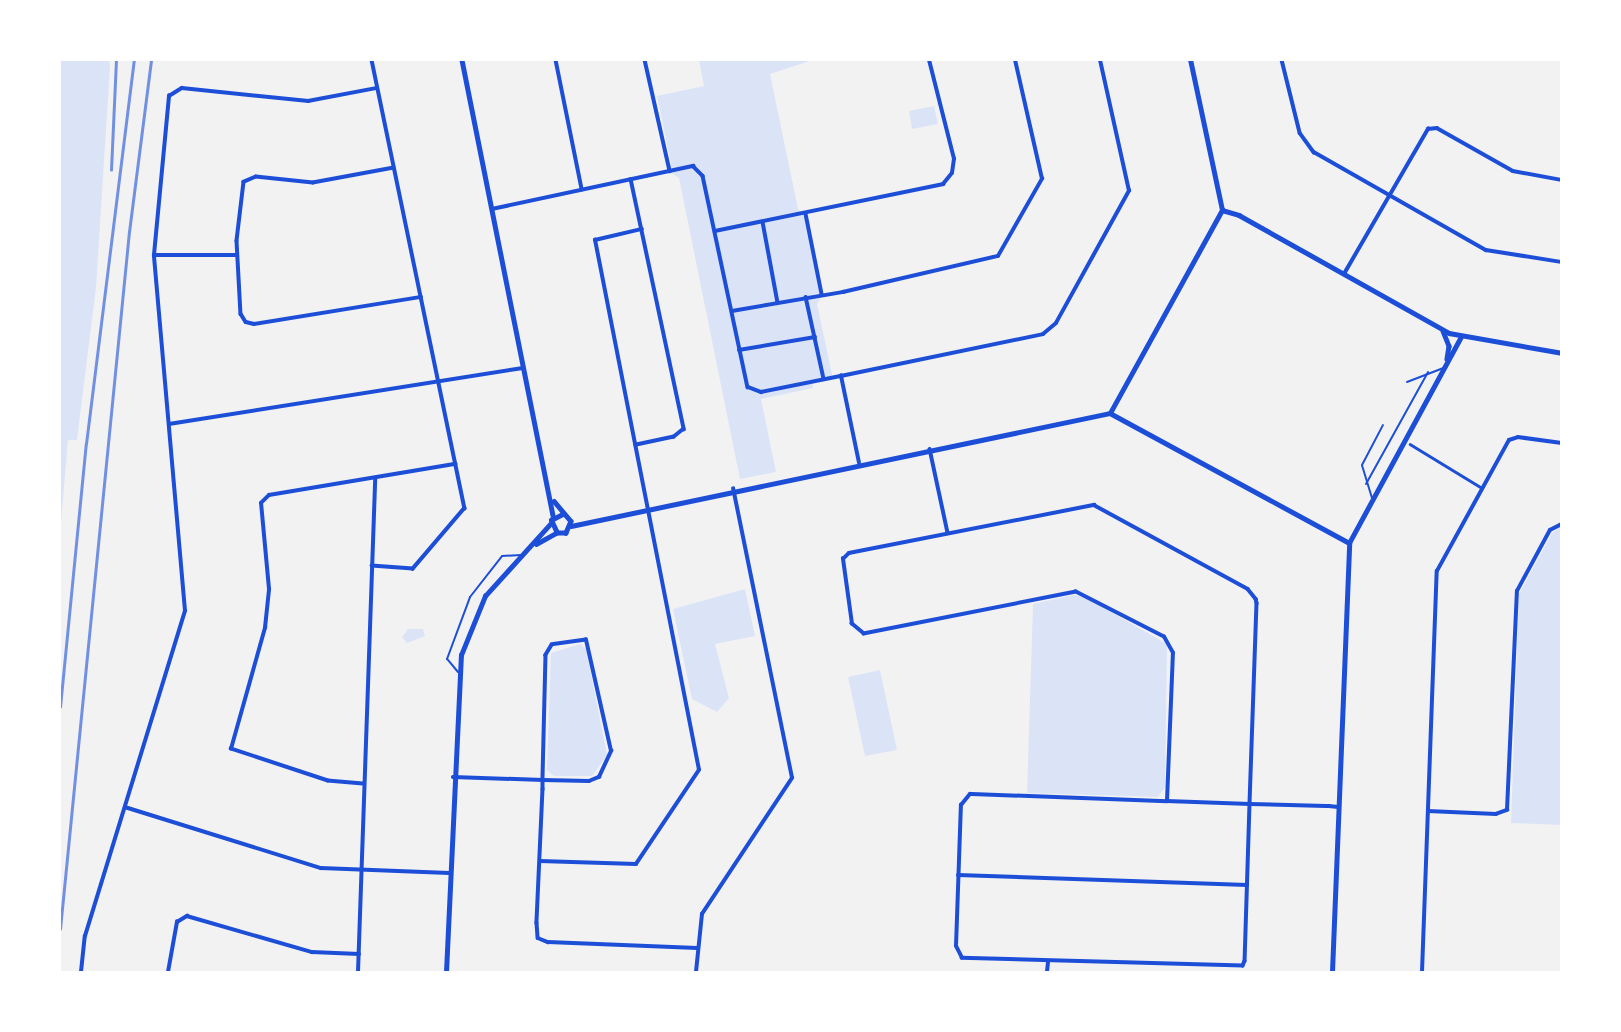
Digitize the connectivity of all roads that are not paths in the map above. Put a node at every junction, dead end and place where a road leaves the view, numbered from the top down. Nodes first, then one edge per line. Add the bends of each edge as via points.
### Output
1 (372, 60) edge
2 (462, 60) edge
3 (556, 60) edge
4 (645, 60) edge
5 (929, 60) edge
6 (1015, 60) edge
7 (1100, 60) edge
8 (1190, 60) edge
9 (1282, 60) edge
10 (377, 88) junction
11 (394, 168) junction
12 (670, 171) junction
13 (631, 179) junction
14 (1562, 180) edge
15 (582, 189) junction
16 (1388, 194) junction
17 (492, 209) junction
18 (1222, 209) junction
19 (806, 213) junction
20 (762, 222) junction
21 (642, 229) junction
22 (715, 231) junction
23 (154, 255) junction
24 (237, 255) junction
25 (1562, 262) edge
26 (1344, 274) junction
27 (822, 294) junction
28 (421, 297) junction
29 (806, 298) junction
30 (778, 303) junction
31 (731, 312) junction
32 (1441, 329) junction
33 (814, 337) junction
34 (1461, 337) junction
35 (739, 350) junction
36 (1562, 353) edge
37 (1445, 366) junction
38 (525, 368) junction
39 (1428, 372) junction
40 (841, 376) junction
41 (824, 379) junction
42 (438, 382) junction
43 (1407, 382) dead end
44 (1110, 414) junction
45 (169, 424) junction
46 (1383, 425) dead end
47 (1562, 443) edge
48 (1410, 444) dead end
49 (636, 445) junction
50 (930, 449) junction
51 (859, 463) junction
52 (455, 464) junction
53 (375, 478) junction
54 (1366, 484) junction
55 (1482, 488) junction
56 (733, 489) junction
57 (552, 496) junction
58 (1373, 499) junction
59 (649, 507) junction
60 (563, 514) junction
61 (553, 517) junction
62 (569, 517) junction
63 (596, 517) junction
64 (551, 524) junction
65 (1562, 524) edge
66 (571, 526) junction
67 (557, 533) junction
68 (948, 533) junction
69 (1349, 543) junction
70 (527, 550) junction
71 (521, 555) junction
72 (372, 566) junction
73 (458, 672) junction
74 (453, 777) junction
75 (543, 780) junction
76 (363, 785) junction
77 (1167, 801) junction
78 (1250, 803) junction
79 (124, 807) junction
80 (1338, 807) junction
81 (1428, 811) junction
82 (540, 861) junction
83 (361, 869) junction
84 (449, 873) junction
85 (958, 875) junction
86 (1248, 885) junction
87 (696, 948) junction
88 (359, 954) junction
89 (1048, 962) junction
90 (81, 972) edge
91 (168, 972) edge
92 (358, 972) edge
93 (446, 972) edge
94 (696, 972) edge
95 (1047, 972) edge
96 (1332, 972) edge
97 (1422, 972) edge

1 - 10 street
2 - 17 street
3 - 15 street
4 - 12 street
5 - 19 street via 954,159 947,181 938,187
6 - 27 street via 1042,179 1002,252 988,261
7 - 40 street via 1129,191 1053,327 1042,334
8 - 18 street
9 - 16 street via 1305,143
10 - 11 street
10 - 23 street via 308,101 174,89 169,96
11 - 24 street via 313,183 247,179
11 - 28 street
12 - 13 street
12 - 22 street via 687,166 699,169
13 - 15 street
13 - 21 street
14 - 16 street via 1513,171 1433,128 1424,132
15 - 17 street
16 - 25 street via 1492,252
16 - 26 street
17 - 38 street
18 - 26 street
18 - 44 street
19 - 20 street
19 - 27 street
20 - 22 street
20 - 30 street
21 - 49 street via 684,429 674,437
21 - 49 street via 595,240
22 - 31 street
23 - 24 street
23 - 45 street
24 - 28 street via 241,314 250,324
26 - 32 street
27 - 29 street
28 - 42 street
29 - 30 street
29 - 33 street
30 - 31 street
31 - 35 street
32 - 34 street
32 - 37 street via 1449,346
33 - 35 street
33 - 41 street
34 - 36 street
34 - 37 street
35 - 41 street via 746,381 754,391
37 - 39 lane
37 - 58 street
38 - 42 street
38 - 57 street
39 - 43 lane
39 - 54 lane
40 - 41 street
40 - 51 street
42 - 45 street
42 - 52 street
44 - 50 street
44 - 69 street
45 - 79 street via 185,611
46 - 54 lane via 1362,462
47 - 55 street via 1511,438
48 - 55 street
49 - 59 street
50 - 51 street
50 - 68 street
51 - 56 street
52 - 53 street
52 - 72 street via 464,514 412,569
53 - 72 street
53 - 76 street via 262,499 269,589 265,628 230,744 239,754 328,781
54 - 58 lane
55 - 81 street via 1437,570
56 - 59 street
56 - 87 street via 792,778 702,915
57 - 60 street
57 - 61 street
58 - 69 street
59 - 63 street
59 - 82 street via 699,770 636,864
60 - 61 street
60 - 62 street
61 - 64 street
62 - 63 street
62 - 66 street
63 - 66 street
64 - 67 street
64 - 70 street
65 - 81 street via 1550,530 1517,591 1507,810 1496,814
66 - 67 street via 566,533
67 - 70 street
68 - 77 street via 844,557 841,568 855,630 867,634 1073,592 1088,594 1164,637 1172,648
68 - 78 street via 1094,505 1253,593 1257,603
69 - 80 street
70 - 71 street
71 - 73 street via 480,606
71 - 73 lane via 502,556 470,597 447,659
72 - 76 street
73 - 74 street
74 - 75 street
74 - 84 street
75 - 75 street via 547,651 552,645 586,640 610,759 594,780
75 - 82 street
76 - 83 street
77 - 78 street
77 - 85 street via 970,794 961,805
78 - 80 street
78 - 86 street
79 - 83 street via 314,866
79 - 90 street via 85,936
80 - 96 street
81 - 97 street
82 - 87 street via 537,933 542,941
83 - 84 street
83 - 88 street
84 - 93 street
85 - 86 street
85 - 89 street via 958,955
86 - 89 street via 1241,967
87 - 94 street
88 - 91 street via 312,953 187,916 177,922
88 - 92 street
89 - 95 street

